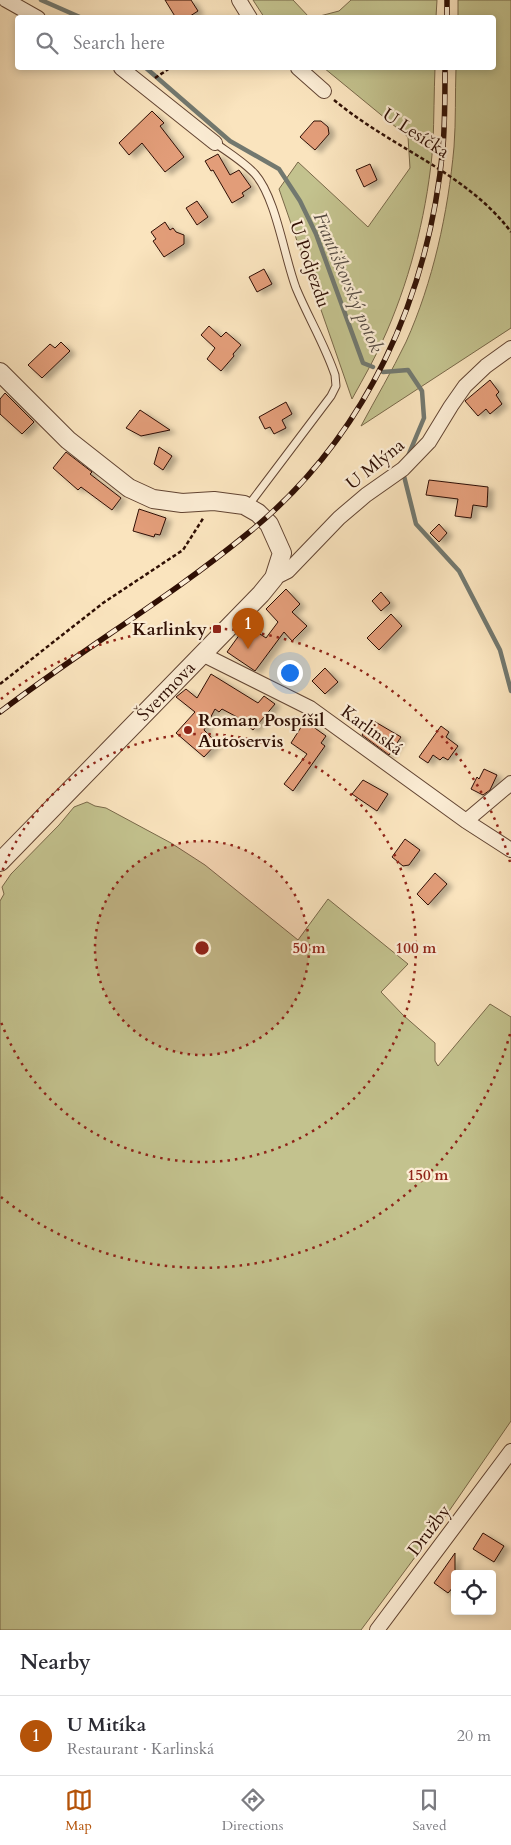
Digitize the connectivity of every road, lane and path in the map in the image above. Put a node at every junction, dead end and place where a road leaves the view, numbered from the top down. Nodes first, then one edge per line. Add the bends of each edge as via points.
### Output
1 (6, 0) edge
2 (239, 0) edge
3 (33, 15) edge
4 (248, 15) edge
5 (123, 70) edge
6 (167, 70) edge
7 (300, 70) edge
8 (161, 74) dead end
9 (324, 91) joint
10 (216, 143) joint
11 (511, 232) edge
12 (511, 348) edge
13 (0, 372) edge
14 (214, 501) junction
15 (247, 507) junction
16 (274, 578) junction
17 (202, 654) junction
18 (0, 684) edge
19 (511, 784) edge
20 (466, 822) junction
21 (511, 850) edge
22 (0, 862) edge
23 (511, 1451) edge
24 (377, 1630) edge

1 - 3 street
2 - 4 street
5 - 10 street, U Podjezdu
6 - 8 path
7 - 9 street
9 - 11 path, U Lesíčka via 344,108 469,188
10 - 15 lane, U Podjezdu via 255,174 262,185 296,286 335,375 336,386
12 - 16 street, U Mlýna via 466,386 429,442 402,469 339,518 288,571
13 - 14 street, Švermova via 68,440 130,488 153,499 182,503
14 - 15 street, Švermova
14 - 18 path via 183,550 103,603
15 - 16 street, Švermova via 268,524 282,553
16 - 17 street, Švermova
17 - 20 street, Karlinská via 310,708
17 - 22 street, Švermova
19 - 20 street
20 - 21 street, Karlinská
23 - 24 street, Družby

